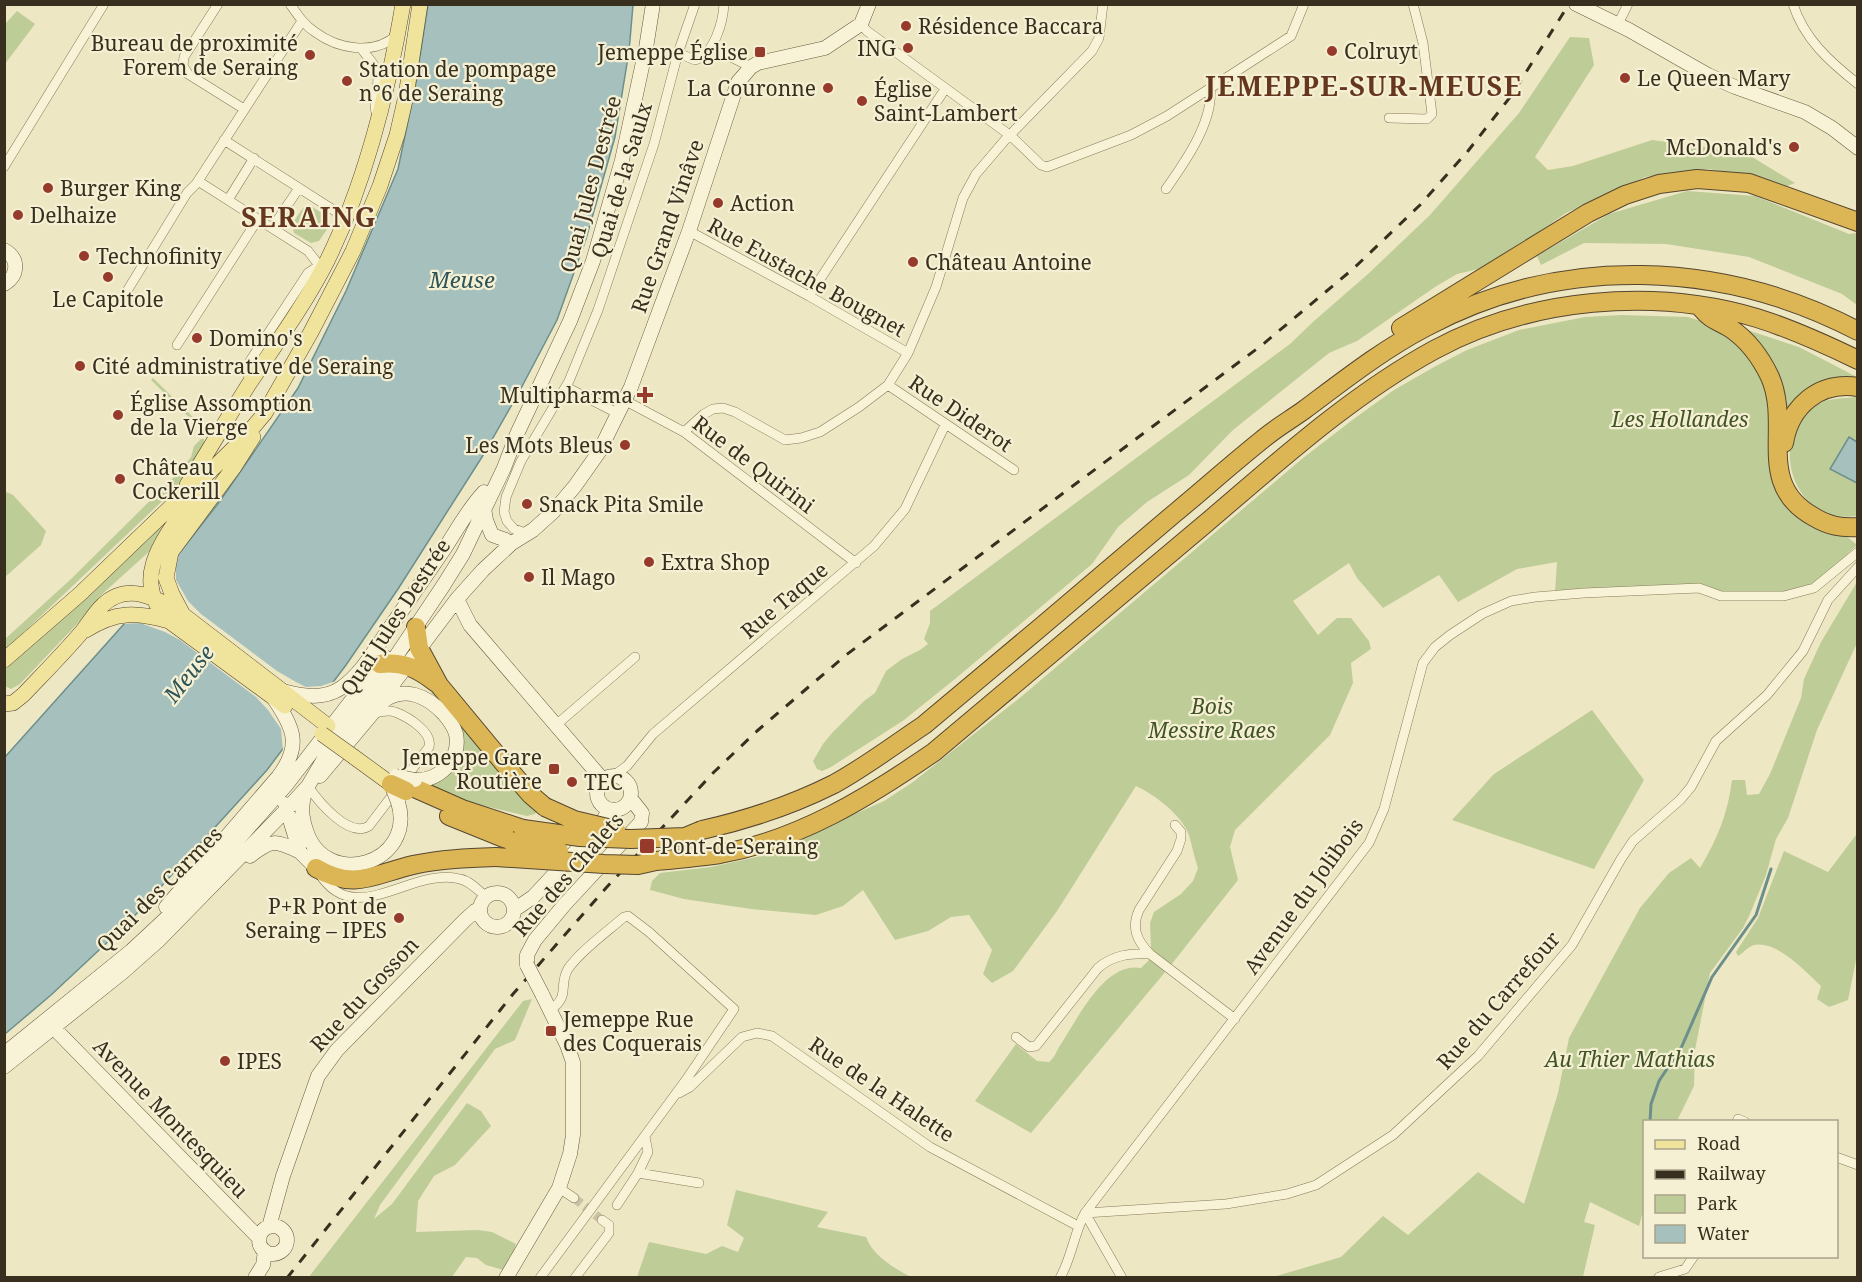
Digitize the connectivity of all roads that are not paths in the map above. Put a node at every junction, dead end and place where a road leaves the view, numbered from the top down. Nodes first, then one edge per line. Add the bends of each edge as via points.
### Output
1 (104, 4) edge
2 (290, 4) edge
3 (403, 4) edge
4 (420, 4) edge
5 (653, 4) edge
6 (695, 4) edge
7 (724, 4) edge
8 (869, 4) edge
9 (1103, 4) edge
10 (1304, 4) edge
11 (1413, 4) edge
12 (1576, 4) edge
13 (1628, 4) edge
14 (1793, 4) edge
15 (213, 6) edge
16 (302, 21) junction
17 (861, 24) junction
18 (1618, 24) junction
19 (398, 34) junction
20 (711, 47) junction
21 (362, 49) junction
22 (678, 53) junction
23 (751, 67) junction
24 (1857, 84) edge
25 (1210, 88) junction
26 (945, 89) junction
27 (244, 109) junction
28 (378, 117) junction
29 (1389, 118) dead end
30 (1011, 136) junction
31 (224, 140) junction
32 (1857, 148) edge
33 (254, 158) junction
34 (4, 166) edge
35 (198, 181) junction
36 (299, 188) junction
37 (1166, 189) dead end
38 (228, 200) junction
39 (346, 218) junction
40 (258, 219) junction
41 (1855, 221) edge
42 (272, 228) junction
43 (689, 231) junction
44 (4, 250) edge
45 (322, 269) junction
46 (4, 284) edge
47 (127, 291) dead end
48 (809, 296) junction
49 (1700, 306) junction
50 (1857, 331) edge
51 (177, 345) dead end
52 (908, 353) junction
53 (1857, 360) edge
54 (888, 385) junction
55 (566, 387) junction
56 (1857, 387) edge
57 (622, 407) junction
58 (265, 413) junction
59 (945, 425) junction
60 (684, 432) junction
61 (218, 434) junction
62 (517, 434) junction
63 (1265, 437) junction
64 (210, 470) junction
65 (1014, 470) dead end
66 (484, 492) junction
67 (180, 498) junction
68 (484, 508) junction
69 (1857, 520) edge
70 (1857, 526) edge
71 (528, 534) junction
72 (493, 541) junction
73 (1857, 552) edge
74 (856, 563) junction
75 (1857, 567) edge
76 (483, 570) junction
77 (149, 593) junction
78 (454, 604) junction
79 (176, 618) junction
80 (416, 627) junction
81 (80, 634) junction
82 (419, 648) junction
83 (635, 657) dead end
84 (4, 660) edge
85 (393, 664) junction
86 (439, 685) junction
87 (278, 695) junction
88 (4, 704) edge
89 (371, 714) junction
90 (556, 724) junction
91 (325, 732) junction
92 (328, 752) joint
93 (608, 778) junction
94 (287, 784) junction
95 (308, 786) junction
96 (403, 786) junction
97 (631, 799) junction
98 (286, 810) junction
99 (609, 810) junction
100 (1175, 825) dead end
101 (702, 830) junction
102 (517, 835) junction
103 (300, 852) junction
104 (665, 860) junction
105 (316, 868) junction
106 (210, 887) junction
107 (483, 903) junction
108 (514, 910) junction
109 (1150, 954) junction
110 (94, 982) junction
111 (550, 1010) junction
112 (1234, 1019) junction
113 (53, 1027) junction
114 (1016, 1037) dead end
115 (4, 1054) edge
116 (4, 1067) edge
117 (677, 1093) junction
118 (645, 1137) junction
119 (1838, 1158) edge
120 (1857, 1165) edge
121 (638, 1173) junction
122 (699, 1183) dead end
123 (559, 1188) junction
124 (574, 1198) tunnel mouth
125 (617, 1205) dead end
126 (1085, 1213) junction
127 (602, 1220) dead end
128 (1078, 1226) junction
129 (269, 1227) junction
130 (262, 1245) junction
131 (1693, 1258) edge
132 (1659, 1277) edge
133 (255, 1278) edge
134 (506, 1278) edge
135 (540, 1278) edge
136 (575, 1278) edge
137 (1060, 1278) edge
138 (1122, 1278) edge

1 - 34 street
2 - 16 street
3 - 19 main road
4 - 58 main road via 404,106 380,186 337,285
5 - 62 main road, Quai Jules Destrée via 630,126 602,234 570,321
6 - 22 street, Quai de la Saulx
7 - 20 street
8 - 17 main road
9 - 30 street via 1099,38 1092,51
10 - 25 street via 1291,36
11 - 29 street via 1423,43 1432,114 1427,118
12 - 18 main road
13 - 18 street
14 - 24 street via 1812,41
15 - 27 street via 184,57 183,66 188,74
16 - 21 street via 324,38
16 - 27 street
17 - 23 main road via 825,48
17 - 26 street
18 - 32 main road via 1715,78 1805,112
19 - 21 street via 384,45
19 - 28 main road
20 - 22 street via 698,60
20 - 23 street
21 - 28 street via 377,71
22 - 55 street, Quai de la Saulx via 619,251
23 - 43 main road, Rue Grand Vinâve via 738,82
25 - 30 street via 1147,128 1053,166 1041,165
25 - 37 street via 1211,100 1192,152
26 - 30 street
26 - 48 street
27 - 31 street
28 - 39 main road
30 - 52 street via 976,174 963,198 936,287
31 - 33 street
31 - 35 street
33 - 36 street
33 - 38 street
35 - 38 street
35 - 47 street
36 - 39 street
36 - 42 street
38 - 40 street
39 - 45 main road
40 - 42 street
40 - 51 street
41 - 63 highway via 1749,183 1725,180 1659,184 1625,195 1588,213 1381,341 1282,416
42 - 45 street via 308,251
43 - 48 street, Rue Eustache Bougnet
43 - 57 main road, Rue Grand Vinâve
44 - 46 main road via 14,258 16,269
45 - 61 main road
48 - 52 street, Rue Eustache Bougnet
49 - 53 highway via 1756,318
49 - 70 highway via 1711,320 1729,327 1743,339 1760,358 1771,379 1779,414 1777,463 1789,496 1806,513 1824,523 1843,528
49 - 104 highway via 1621,301 1570,306 1509,320 1436,349 1317,430 934,752 890,782 811,825 765,842 721,853
50 - 63 highway via 1756,291 1702,279 1616,274 1530,286 1427,326 1382,353
52 - 54 street
54 - 59 street, Rue Diderot
54 - 60 street via 820,432 801,438 785,440 723,408 704,414
55 - 57 street, Rue de Quirini
55 - 71 street, Quai de la Saulx via 519,465 504,502 510,525
56 - 69 highway via 1831,388 1796,409 1786,429 1783,459 1789,483 1809,508 1827,518
57 - 60 street, Rue de Quirini
57 - 71 main road, Rue Grand Vinâve via 599,452 575,486
58 - 64 main road
58 - 79 main road via 234,467 171,552 166,578
59 - 65 street, Rue Diderot
59 - 74 street, Rue Taque via 905,509
60 - 74 street, Rue de Quirini
61 - 64 main road
61 - 67 main road
62 - 66 main road, Quai Jules Destrée
62 - 68 main road, Quai Jules Destrée
63 - 101 highway via 924,725 877,758 799,800
64 - 67 main road
64 - 77 main road via 158,551
66 - 85 main road, Quai Jules Destrée
66 - 87 main road via 467,510 446,547 348,682 326,694
67 - 84 main road
68 - 72 main road
68 - 80 main road, Quai Jules Destrée via 463,554
71 - 72 main road
71 - 76 main road, Rue Grand Vinâve
72 - 76 main road
72 - 78 main road via 454,592
73 - 112 street, Avenue du Jolibois via 1821,583 1802,592 1721,596 1699,588 1535,597 1498,606 1450,635 1423,663 1374,834
74 - 93 street, Rue Taque via 668,721 627,766
75 - 126 street, Rue du Carrefour via 1828,600 1796,660 1767,695 1716,741 1680,800 1633,841 1572,945 1478,1056 1393,1135 1316,1185 1287,1194 1226,1204
76 - 78 main road
77 - 79 main road via 158,609
77 - 81 main road via 112,598
78 - 82 main road
78 - 90 main road
79 - 81 main road via 129,614 106,619
79 - 87 main road
80 - 82 highway
80 - 85 main road, Quai Jules Destrée
81 - 88 main road via 18,700
82 - 85 main road
82 - 86 highway
83 - 90 street
85 - 86 highway via 423,673
85 - 91 main road, Quai Jules Destrée
85 - 92 main road, Quai Jules Destrée via 393,684 356,716
86 - 101 highway, bridge via 545,807 604,828
87 - 91 main road
87 - 110 main road via 294,737 289,760 167,905
89 - 95 main road via 332,765
89 - 95 street via 394,711 426,733 430,742 369,826 356,830 319,803
89 - 96 main road via 390,696 417,694 434,704 453,725 457,742 450,763 434,777
90 - 93 main road
91 - 94 main road, Quai des Carmes
91 - 96 main road, bridge
92 - 95 main road, Quai des Carmes
93 - 97 main road via 627,781
93 - 99 main road via 597,790 597,797
94 - 98 main road
94 - 110 main road, Quai des Carmes via 175,910
95 - 96 main road via 302,811 307,835 319,852 345,864 369,862 392,845 400,824
95 - 98 main road, Quai des Carmes
96 - 102 highway
97 - 99 main road via 620,810
97 - 111 main road, Rue des Chalets, bridge via 642,813 641,822 565,904 527,955 527,965
98 - 103 main road
98 - 106 main road, Quai des Carmes
99 - 108 main road via 601,824 533,897
100 - 109 street via 1181,832 1179,847 1135,922 1138,939
101 - 102 highway, bridge via 686,837 631,839
102 - 104 highway, bridge via 562,852
103 - 105 main road
103 - 106 main road via 283,844 268,843
104 - 105 highway, bridge via 638,865 496,856 451,858 351,880 338,879
105 - 107 street via 331,889 347,897 364,897 449,878 467,881
106 - 113 main road, Quai des Carmes via 123,972
107 - 108 main road via 498,893 504,894
107 - 108 main road via 483,920 491,926 507,924
107 - 129 main road, Rue du Gosson via 327,1062 314,1087
109 - 112 street
109 - 114 street via 1126,954 1103,964 1036,1046 1029,1047
110 - 115 main road, Quai des Carmes
111 - 117 street via 562,999 568,969 624,917 631,917 734,1009
111 - 123 main road, Rue des Chalets via 571,1053 574,1074 572,1145
112 - 126 street, Avenue du Jolibois
113 - 116 main road, Quai des Carmes
113 - 130 main road, Avenue Montesquieu
117 - 118 street
117 - 128 street, Rue de la Halette via 690,1087 742,1037 757,1033 772,1036 930,1147
118 - 121 street via 648,1152
118 - 135 street
119 - 120 street
121 - 122 street
121 - 125 street
123 - 124 street
123 - 134 main road, Rue des Chalets
126 - 128 street, Avenue du Jolibois
126 - 138 street
127 - 136 street via 609,1225 609,1233
128 - 137 street, Avenue du Jolibois
129 - 130 main road, Rue du Gosson via 261,1233
129 - 130 main road via 284,1232 283,1249 274,1254
130 - 133 main road, Rue du Gosson via 263,1265
131 - 132 street via 1685,1269

